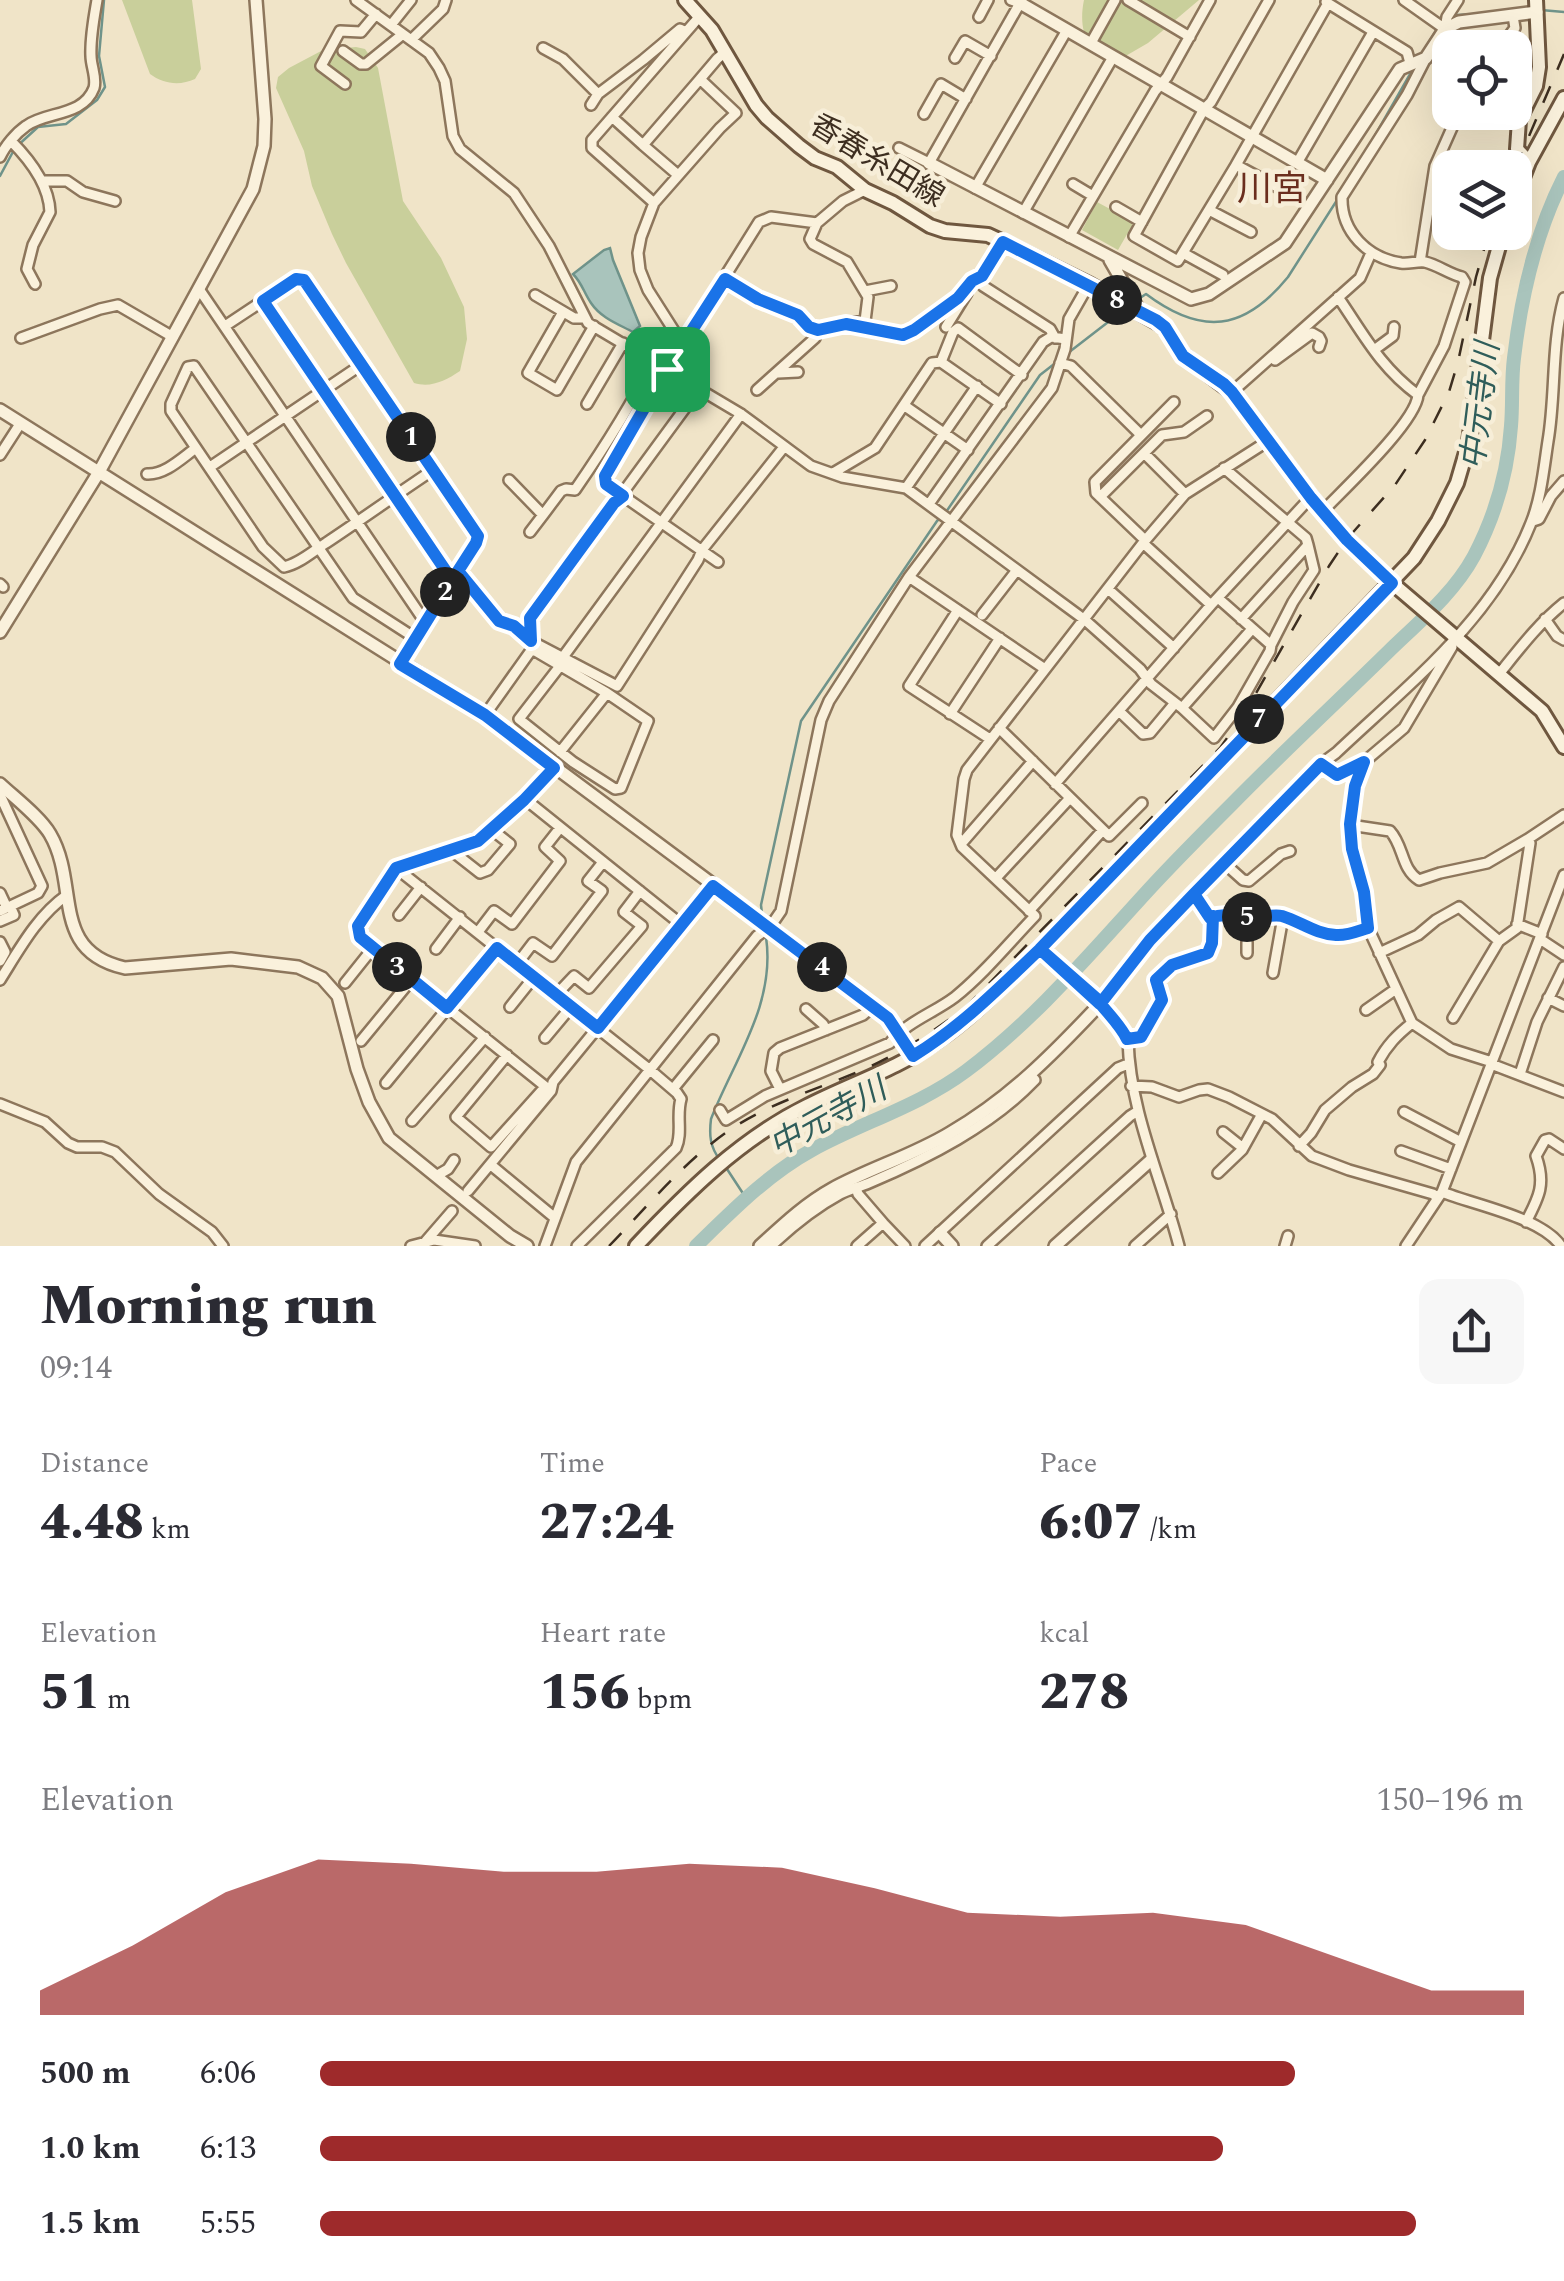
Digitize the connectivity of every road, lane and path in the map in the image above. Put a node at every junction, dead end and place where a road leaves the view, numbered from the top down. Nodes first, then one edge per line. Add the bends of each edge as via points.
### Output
1 (96, 0) edge
2 (256, 0) edge
3 (356, 0) edge
4 (412, 0) edge
5 (446, 0) edge
6 (685, 0) edge
7 (988, 0) edge
8 (1115, 0) edge
9 (1128, 0) edge
10 (1210, 0) edge
11 (1269, 0) edge
12 (1404, 0) edge
13 (1458, 0) edge
14 (1017, 1) edge
15 (1326, 2) edge
16 (1537, 6) edge
17 (376, 14) junction
18 (700, 16) junction
19 (1513, 16) junction
20 (979, 17) dead end
21 (390, 25) junction
22 (1445, 29) junction
23 (1067, 30) junction
24 (1513, 30) edge
25 (685, 31) junction
26 (1373, 32) junction
27 (1190, 36) junction
28 (407, 37) junction
29 (1091, 43) junction
30 (543, 48) dead end
31 (342, 51) dead end
32 (726, 52) junction
33 (991, 56) junction
34 (1112, 57) junction
35 (955, 58) dead end
36 (1426, 58) junction
37 (1410, 63) junction
38 (700, 78) junction
39 (345, 84) dead end
40 (1160, 86) junction
41 (598, 94) junction
42 (1564, 98) edge
43 (966, 99) junction
44 (592, 105) dead end
45 (1204, 109) junction
46 (924, 114) dead end
47 (612, 118) junction
48 (1451, 130) edge
49 (1251, 138) junction
50 (10, 142) junction
51 (643, 145) junction
52 (899, 148) dead end
53 (1518, 150) edge
54 (0, 156) edge
55 (1532, 157) edge
56 (928, 163) junction
57 (1297, 163) junction
58 (1236, 165) junction
59 (678, 175) junction
60 (1327, 180) junction
61 (42, 181) junction
62 (1073, 184) dead end
63 (1277, 187) dead end
64 (975, 188) junction
65 (865, 190) junction
66 (1094, 196) junction
67 (115, 201) dead end
68 (654, 203) junction
69 (1116, 207) dead end
70 (1209, 210) junction
71 (1022, 213) junction
72 (1142, 222) junction
73 (817, 223) junction
74 (1250, 232) dead end
75 (1069, 237) junction
76 (1003, 242) junction
77 (1499, 250) edge
78 (1183, 253) junction
79 (1372, 253) junction
80 (1108, 256) junction
81 (1420, 262) junction
82 (1223, 275) dead end
83 (977, 278) junction
84 (725, 279) junction
85 (35, 284) dead end
86 (1089, 284) junction
87 (892, 286) dead end
88 (199, 289) junction
89 (866, 292) junction
90 (535, 295) dead end
91 (1338, 297) junction
92 (1564, 298) edge
93 (263, 301) junction
94 (563, 312) junction
95 (1140, 312) junction
96 (585, 318) junction
97 (846, 324) junction
98 (225, 326) junction
99 (594, 326) junction
100 (946, 327) dead end
101 (1394, 327) dead end
102 (818, 330) junction
103 (173, 336) junction
104 (21, 338) dead end
105 (1060, 338) junction
106 (622, 343) junction
107 (683, 346) junction
108 (1318, 347) dead end
109 (1374, 350) junction
110 (1268, 360) junction
111 (653, 361) junction
112 (941, 362) junction
113 (1060, 362) junction
114 (361, 365) junction
115 (667, 369) junction
116 (798, 372) dead end
117 (776, 374) junction
118 (1022, 375) junction
119 (976, 386) junction
120 (700, 388) junction
121 (324, 390) junction
122 (757, 390) dead end
123 (1232, 392) junction
124 (1418, 396) junction
125 (1174, 402) dead end
126 (587, 404) dead end
127 (1001, 404) junction
128 (905, 406) junction
129 (0, 410) edge
130 (741, 414) junction
131 (286, 416) junction
132 (1208, 416) dead end
133 (20, 424) junction
134 (944, 432) junction
135 (1141, 436) junction
136 (1268, 441) junction
137 (247, 442) junction
138 (784, 447) junction
139 (196, 448) junction
140 (968, 450) junction
141 (1144, 453) junction
142 (0, 456) edge
143 (210, 467) junction
144 (1224, 468) junction
145 (433, 470) junction
146 (99, 472) junction
147 (833, 473) junction
148 (147, 474) dead end
149 (509, 480) dead end
150 (1564, 481) edge
151 (906, 488) junction
152 (1184, 494) junction
153 (395, 496) junction
154 (623, 496) junction
155 (1100, 496) junction
156 (1311, 498) junction
157 (929, 504) junction
158 (1323, 511) junction
159 (543, 515) junction
160 (950, 521) junction
161 (1532, 521) junction
162 (357, 522) junction
163 (662, 522) junction
164 (1287, 522) junction
165 (530, 532) dead end
166 (1144, 542) junction
167 (1308, 544) junction
168 (317, 548) junction
169 (702, 550) junction
170 (718, 562) dead end
171 (1017, 570) junction
172 (455, 576) junction
173 (909, 576) junction
174 (1396, 586) junction
175 (1108, 589) junction
176 (1215, 601) junction
177 (1564, 602) edge
178 (958, 610) junction
179 (982, 615) dead end
180 (1545, 618) junction
181 (1241, 619) junction
182 (1085, 620) junction
183 (425, 622) junction
184 (1252, 629) junction
185 (0, 632) edge
186 (1454, 635) junction
187 (415, 638) junction
188 (1000, 638) junction
189 (1564, 640) edge
190 (531, 645) junction
191 (1271, 645) junction
192 (1174, 648) junction
193 (562, 662) junction
194 (400, 664) junction
195 (1046, 669) junction
196 (1499, 674) junction
197 (1147, 678) junction
198 (607, 694) junction
199 (1179, 706) junction
200 (1118, 712) junction
201 (950, 714) junction
202 (485, 715) junction
203 (999, 728) junction
204 (990, 739) junction
205 (1564, 746) edge
206 (560, 752) junction
207 (1033, 761) junction
208 (1364, 762) junction
209 (1321, 764) junction
210 (554, 768) junction
211 (1055, 784) junction
212 (1, 790) edge
213 (1070, 798) junction
214 (524, 800) junction
215 (1142, 802) dead end
216 (1564, 815) edge
217 (1350, 824) junction
218 (560, 828) junction
219 (491, 829) junction
220 (1103, 830) junction
221 (1528, 839) junction
222 (961, 844) junction
223 (1290, 850) dead end
224 (452, 851) junction
225 (603, 862) junction
226 (1224, 863) junction
227 (396, 868) junction
228 (1564, 874) edge
229 (996, 878) junction
230 (713, 886) junction
231 (421, 887) junction
232 (640, 891) junction
233 (0, 893) edge
234 (1194, 894) junction
235 (67, 895) junction
236 (6, 908) edge
237 (1030, 911) junction
238 (399, 915) dead end
239 (1213, 916) junction
240 (1247, 916) junction
241 (1283, 917) junction
242 (460, 918) junction
243 (0, 921) edge
244 (1517, 924) junction
245 (682, 925) junction
246 (770, 928) junction
247 (1368, 928) junction
248 (478, 932) junction
249 (1541, 937) junction
250 (1499, 941) junction
251 (0, 942) edge
252 (373, 948) junction
253 (497, 948) junction
254 (436, 949) dead end
255 (1045, 952) junction
256 (1380, 953) junction
257 (1246, 954) dead end
258 (1564, 954) edge
259 (0, 961) edge
260 (518, 964) junction
261 (1564, 967) edge
262 (1274, 973) dead end
263 (1, 977) edge
264 (534, 977) junction
265 (412, 979) junction
266 (345, 983) dead end
267 (1396, 989) junction
268 (556, 995) junction
269 (1548, 998) junction
270 (1098, 1001) junction
271 (872, 1006) junction
272 (1564, 1006) edge
273 (510, 1007) dead end
274 (571, 1007) junction
275 (447, 1008) junction
276 (806, 1009) dead end
277 (1366, 1010) dead end
278 (1453, 1018) dead end
279 (1412, 1023) junction
280 (598, 1028) junction
281 (826, 1030) junction
282 (898, 1032) junction
283 (485, 1037) junction
284 (545, 1038) dead end
285 (1127, 1039) junction
286 (361, 1040) dead end
287 (713, 1040) dead end
288 (507, 1055) junction
289 (913, 1056) junction
290 (1492, 1063) junction
291 (1128, 1064) junction
292 (649, 1070) junction
293 (1520, 1074) junction
294 (1030, 1075) junction
295 (386, 1083) dead end
296 (1132, 1086) junction
297 (548, 1089) junction
298 (673, 1089) junction
299 (780, 1090) junction
300 (1564, 1092) edge
301 (0, 1104) edge
302 (720, 1110) dead end
303 (1138, 1111) junction
304 (1404, 1112) dead end
305 (1262, 1114) junction
306 (412, 1121) dead end
307 (1223, 1132) dead end
308 (1461, 1142) junction
309 (1299, 1146) junction
310 (1243, 1148) junction
311 (1564, 1148) edge
312 (1401, 1151) dead end
313 (454, 1160) dead end
314 (1151, 1160) junction
315 (491, 1165) junction
316 (1451, 1169) junction
317 (1218, 1172) dead end
318 (436, 1176) junction
319 (856, 1188) junction
320 (468, 1191) dead end
321 (1440, 1195) junction
322 (452, 1210) dead end
323 (1171, 1214) junction
324 (555, 1218) junction
325 (883, 1222) junction
326 (1526, 1222) junction
327 (940, 1232) junction
328 (426, 1240) junction
329 (223, 1246) edge
330 (411, 1246) edge
331 (475, 1246) edge
332 (527, 1246) edge
333 (545, 1246) edge
334 (577, 1246) edge
335 (636, 1246) edge
336 (760, 1246) edge
337 (771, 1246) edge
338 (857, 1246) edge
339 (905, 1246) edge
340 (925, 1246) edge
341 (952, 1246) edge
342 (988, 1246) edge
343 (1055, 1246) edge
344 (1136, 1246) edge
345 (1180, 1246) edge
346 (1406, 1246) edge
347 (1561, 1246) edge

1 - 50 street via 94,89 66,113 24,127
2 - 88 street via 264,146 253,188
3 - 17 street
4 - 21 street
5 - 28 street via 444,9
6 - 18 main road, 香春糸田線
7 - 20 street
8 - 29 street
9 - 27 street
10 - 27 street
11 - 45 street
12 - 22 street
13 - 22 street
14 - 23 street
14 - 33 street
15 - 26 street
15 - 49 street
16 - 19 street
16 - 53 main road via 1539,67 1520,120
17 - 21 street
17 - 39 street via 361,32 340,31 321,66
18 - 25 street
18 - 32 main road, 香春糸田線
19 - 22 street
19 - 24 street
21 - 28 street
22 - 36 street
23 - 29 street
23 - 64 street
25 - 41 street via 680,28
25 - 47 street
26 - 37 street via 1407,52
26 - 57 street
27 - 40 street
28 - 31 street via 366,64
28 - 96 street via 429,54 446,82 460,149 514,193
29 - 34 street
30 - 41 street
32 - 38 street
32 - 65 main road, 香春糸田線 via 766,118
33 - 35 street via 965,41
33 - 43 street
34 - 40 street
34 - 71 street
36 - 37 street
36 - 79 street via 1342,198 1350,232
37 - 60 street via 1400,68
38 - 51 street
38 - 59 street via 736,112
40 - 45 street
40 - 66 street
41 - 44 street
42 - 55 main road
43 - 46 street via 941,84
43 - 56 street
45 - 49 street
45 - 72 street
47 - 51 street
47 - 68 street via 592,148
48 - 81 street via 1435,166
49 - 57 street
49 - 58 street
50 - 54 street
50 - 61 street
51 - 59 street
52 - 56 street
56 - 64 street
57 - 60 street
58 - 63 street
58 - 70 street
59 - 68 street
60 - 80 street via 1286,243 1209,294 1191,299
61 - 67 street via 67,181
61 - 85 street via 50,212 26,270
62 - 66 street
64 - 71 street
65 - 73 street
65 - 76 main road, 香春糸田線 via 930,226
66 - 75 street
68 - 107 street via 641,237 640,270
69 - 72 street
70 - 74 street
70 - 78 street
71 - 75 street
72 - 78 street via 1134,236 1178,261
73 - 84 street via 771,217 759,222
73 - 89 street via 813,244 847,262
75 - 80 street
76 - 83 street
76 - 86 main road, 香春糸田線
77 - 174 main road via 1470,442 1438,521
78 - 82 street
79 - 81 street
79 - 91 street via 1360,278
80 - 95 street
81 - 124 street via 1465,282
83 - 97 street via 903,335
83 - 100 street
83 - 105 street
84 - 102 street
84 - 107 street
86 - 95 main road, 香春糸田線
86 - 105 street
87 - 89 street
88 - 98 street
88 - 103 street
89 - 97 street via 865,321
90 - 94 street
91 - 109 street
91 - 110 street
92 - 161 street
93 - 98 street
93 - 114 street via 304,280
93 - 121 street
94 - 96 street
94 - 99 street via 528,374 557,390
95 - 123 main road, 香春糸田線 via 1165,327 1183,356
96 - 99 street
97 - 102 street
98 - 131 street
99 - 106 street
101 - 109 street via 1393,336
102 - 117 street
103 - 104 street via 118,305
103 - 146 street
105 - 113 street
105 - 118 street via 1043,342
106 - 111 street
106 - 126 street
107 - 115 street
108 - 110 street via 1321,341 1312,333
109 - 124 street
110 - 123 street
111 - 115 street
111 - 159 street via 578,486 561,491
112 - 118 street via 958,328
112 - 119 street
112 - 128 street via 932,364
113 - 135 street
113 - 160 street via 1052,388
114 - 121 street
114 - 145 street
115 - 120 street
115 - 154 street via 605,476
116 - 117 street
117 - 122 street
118 - 127 street
119 - 127 street
119 - 134 street
120 - 130 street
120 - 154 street
121 - 131 street
121 - 153 street
123 - 136 main road, 香春糸田線
124 - 158 street via 1398,432
125 - 135 street
127 - 140 street
128 - 134 street
128 - 147 street via 875,448
129 - 133 street
130 - 138 street
130 - 163 street
131 - 137 street
131 - 162 street
132 - 141 street via 1184,432 1162,435
133 - 142 street
133 - 146 street
134 - 140 street
134 - 151 street
135 - 155 street via 1094,482
136 - 144 street
136 - 156 main road, 香春糸田線
137 - 139 street via 194,366 171,411
137 - 143 street
137 - 168 street
138 - 147 street
138 - 169 street
139 - 143 street
139 - 148 street
140 - 157 street
141 - 152 street
141 - 155 street
143 - 168 street via 284,567
144 - 152 street
144 - 164 street
145 - 153 street
145 - 172 street via 478,536
146 - 185 street
146 - 194 street
147 - 151 street
149 - 159 street
150 - 161 street
151 - 157 street
152 - 166 street
153 - 162 street
153 - 172 street
154 - 163 street
154 - 190 street via 530,618
155 - 166 street
156 - 158 main road, 香春糸田線
156 - 164 street
157 - 160 street
158 - 174 main road, 香春糸田線
159 - 165 street
160 - 171 street
160 - 173 street
161 - 186 street via 1486,604
162 - 168 street
162 - 183 street
163 - 169 street
163 - 193 street
164 - 167 street
164 - 176 street
166 - 175 street
166 - 176 street
167 - 181 street
167 - 191 street via 1314,570
168 - 187 street via 353,598
169 - 170 street
169 - 193 street via 617,686
171 - 179 street
171 - 182 street
172 - 183 street
172 - 190 street
173 - 178 street
173 - 246 street via 828,701 782,912
174 - 186 main road, 香春糸田線
174 - 255 main road
175 - 182 street
175 - 192 street
176 - 181 street
176 - 192 street
177 - 180 street
178 - 188 street
178 - 201 street via 909,686
180 - 189 street
180 - 196 street
181 - 184 street
182 - 195 street
182 - 197 street
183 - 187 street
184 - 191 street
184 - 199 street
186 - 196 main road, 香春糸田線
186 - 208 street via 1404,728
186 - 209 street
187 - 194 street
188 - 195 street
188 - 201 street
190 - 193 street
190 - 202 street
191 - 199 street via 1214,738
192 - 197 street
193 - 198 street
193 - 206 street via 519,719
194 - 202 street
195 - 203 street
196 - 205 main road, 香春糸田線 via 1542,711
197 - 199 street
197 - 200 street
198 - 206 street
198 - 206 street via 648,721 621,788
199 - 200 street via 1150,734
200 - 211 street
201 - 204 street
202 - 210 street
203 - 204 street
203 - 207 street
204 - 222 street via 964,779 956,836
207 - 211 street
207 - 222 street
208 - 209 street via 1337,775
208 - 217 street
209 - 226 street
210 - 214 street
210 - 230 street
211 - 213 street
212 - 235 street via 48,830
212 - 236 street via 42,886
213 - 220 street
213 - 229 street
214 - 218 street
214 - 219 street
215 - 220 street via 1109,836
216 - 221 street
217 - 221 street via 1390,831 1419,880 1487,863
217 - 247 street
218 - 225 street
218 - 248 street via 545,848 560,861 512,924 494,911
219 - 224 street
219 - 224 street via 510,844 488,870 480,874
220 - 237 street
221 - 244 street
222 - 229 street
223 - 226 street via 1250,882
224 - 227 street
225 - 232 street
225 - 260 street via 588,881 602,891 552,956 533,943
226 - 234 street
227 - 231 street
227 - 252 street via 358,926
228 - 249 street
229 - 237 street
230 - 245 street
230 - 246 street
231 - 238 street
231 - 242 street
232 - 245 street
232 - 268 street via 624,912 642,926 589,988 574,976
233 - 236 street
234 - 239 street
234 - 270 street
235 - 263 street via 31,931
235 - 318 street via 82,944 111,965 231,959 298,967 322,978 338,996 381,1126
236 - 243 street via 14,915
237 - 282 street via 1034,916 965,989
239 - 240 street
239 - 285 street via 1208,953 1159,975 1158,1010 1141,1037
240 - 241 street
240 - 257 street
241 - 247 street via 1336,936
241 - 262 street
242 - 248 street
242 - 254 street
244 - 249 street
244 - 250 street
245 - 280 street
246 - 271 street
246 - 292 street
247 - 256 street
248 - 253 street
249 - 258 street
249 - 290 street
250 - 256 street via 1459,908
250 - 278 street
251 - 259 street
252 - 265 street
252 - 266 street
253 - 260 street
253 - 275 street
255 - 270 street
255 - 289 main road
256 - 267 street
260 - 264 street
261 - 269 street
264 - 268 street
264 - 273 street
265 - 275 street
265 - 286 street
267 - 277 street
267 - 279 street
268 - 274 street
269 - 272 street
269 - 293 street
270 - 285 street
270 - 294 street
271 - 281 street
271 - 282 street
274 - 280 street
274 - 284 street
275 - 283 street
275 - 295 street
276 - 281 street
279 - 290 street
279 - 309 street via 1389,1042 1374,1074 1326,1110
280 - 292 street
280 - 297 street
281 - 299 street via 774,1054 770,1071
282 - 289 street
282 - 299 street via 890,1044
283 - 288 street
283 - 306 street
285 - 291 street
287 - 298 street
288 - 297 street
288 - 297 street via 456,1117 490,1147
289 - 335 main road via 750,1140
290 - 293 street
290 - 308 street
291 - 296 street
291 - 327 street
292 - 298 street
292 - 324 street via 576,1162
293 - 300 street
294 - 319 street via 1036,1080 1026,1090 966,1134
294 - 336 street via 940,1139 808,1204
296 - 303 street
296 - 305 street via 1179,1097 1208,1090
297 - 315 street
298 - 334 street via 680,1099 676,1148
299 - 302 street via 726,1120
301 - 329 street via 45,1122 76,1147 115,1152
303 - 314 street
303 - 342 street
304 - 308 street
305 - 309 street
305 - 310 street
307 - 310 street
308 - 316 street
309 - 321 street via 1327,1163
310 - 317 street
311 - 326 street via 1545,1140 1536,1156 1541,1190
312 - 316 street
313 - 318 street
314 - 323 street
314 - 343 street
315 - 320 street
315 - 324 street
316 - 321 street
318 - 332 street
319 - 325 street
319 - 337 street
321 - 326 street
321 - 346 street
322 - 328 street
323 - 344 street
323 - 345 street
324 - 333 street
325 - 338 street
325 - 339 street
326 - 347 street
327 - 340 street
327 - 341 street
328 - 330 street
328 - 331 street

